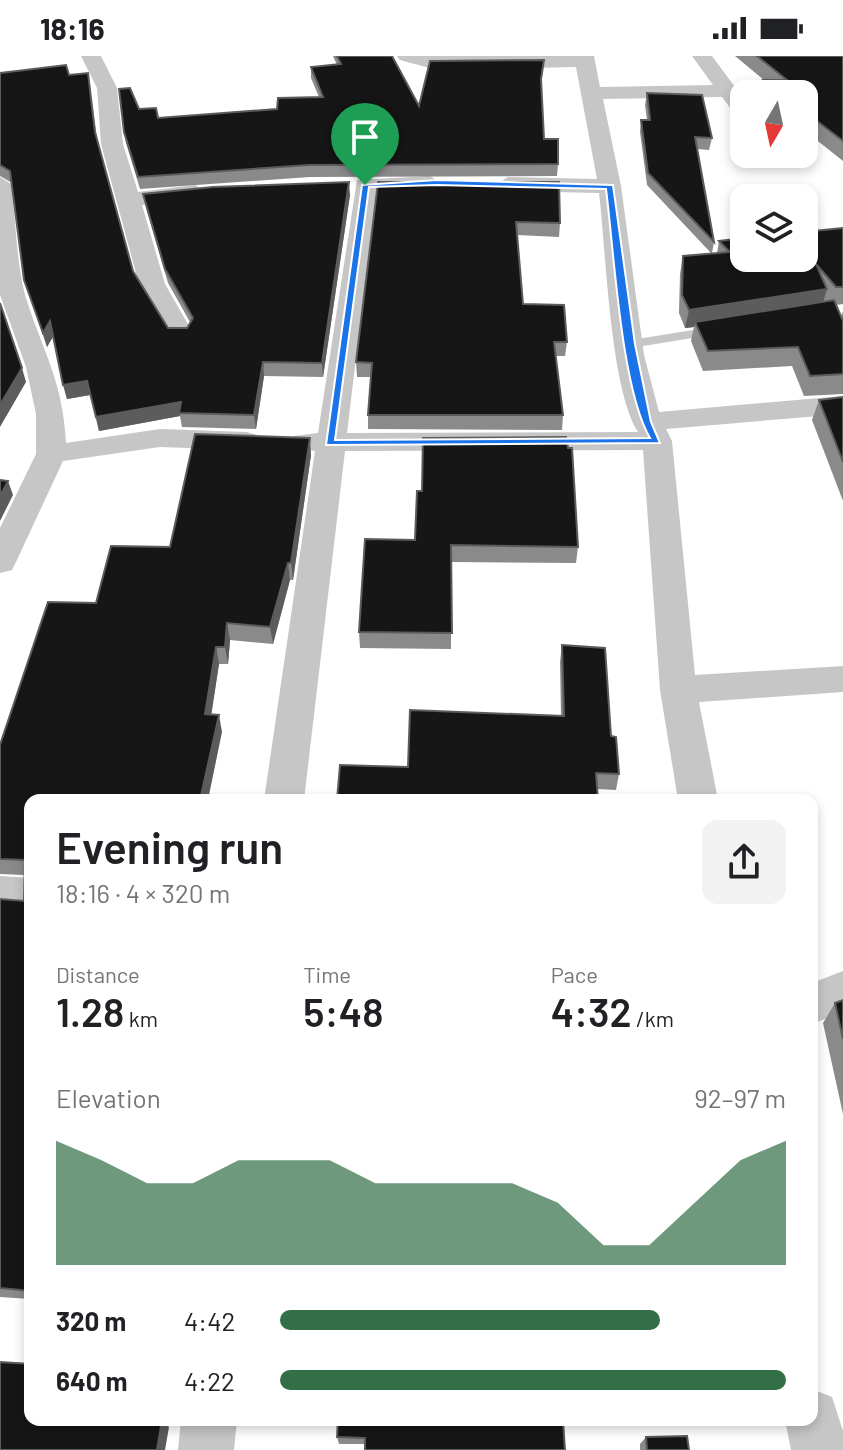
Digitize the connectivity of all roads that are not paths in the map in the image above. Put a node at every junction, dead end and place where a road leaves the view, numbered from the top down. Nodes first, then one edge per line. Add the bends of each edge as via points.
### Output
1 (91, 56) edge
2 (407, 56) edge
3 (702, 56) edge
4 (585, 59) edge
5 (725, 91) junction
6 (590, 93) junction
7 (730, 97) edge
8 (453, 183) edge
9 (0, 184) edge
10 (485, 184) edge
11 (365, 185) junction
12 (335, 186) edge
13 (610, 186) junction
14 (215, 190) edge
15 (129, 200) junction
16 (737, 327) edge
17 (180, 333) edge
18 (631, 344) junction
19 (843, 405) edge
20 (651, 432) junction
21 (330, 443) junction
22 (51, 454) junction
23 (0, 562) edge
24 (843, 679) edge
25 (678, 690) junction
26 (285, 794) edge
27 (697, 794) edge
28 (0, 894) edge
29 (24, 896) edge
30 (843, 991) edge
31 (818, 1001) edge
32 (208, 1426) edge
33 (814, 1426) edge
34 (206, 1450) edge
35 (819, 1450) edge

1 - 15 street via 107,88 112,144
2 - 4 street via 437,64
3 - 5 street
4 - 6 street
5 - 6 street
5 - 7 street
6 - 13 street
8 - 11 street
9 - 22 street via 12,293 40,367 50,414
10 - 13 street
11 - 12 street
11 - 21 street
13 - 18 street
14 - 15 street
15 - 17 street via 152,284
16 - 18 lane
18 - 20 street
19 - 20 street
20 - 21 street
20 - 25 street
21 - 22 street via 160,438
21 - 26 street
22 - 23 street
24 - 25 street
25 - 27 street
28 - 29 street
30 - 31 street
32 - 34 street
33 - 35 street

